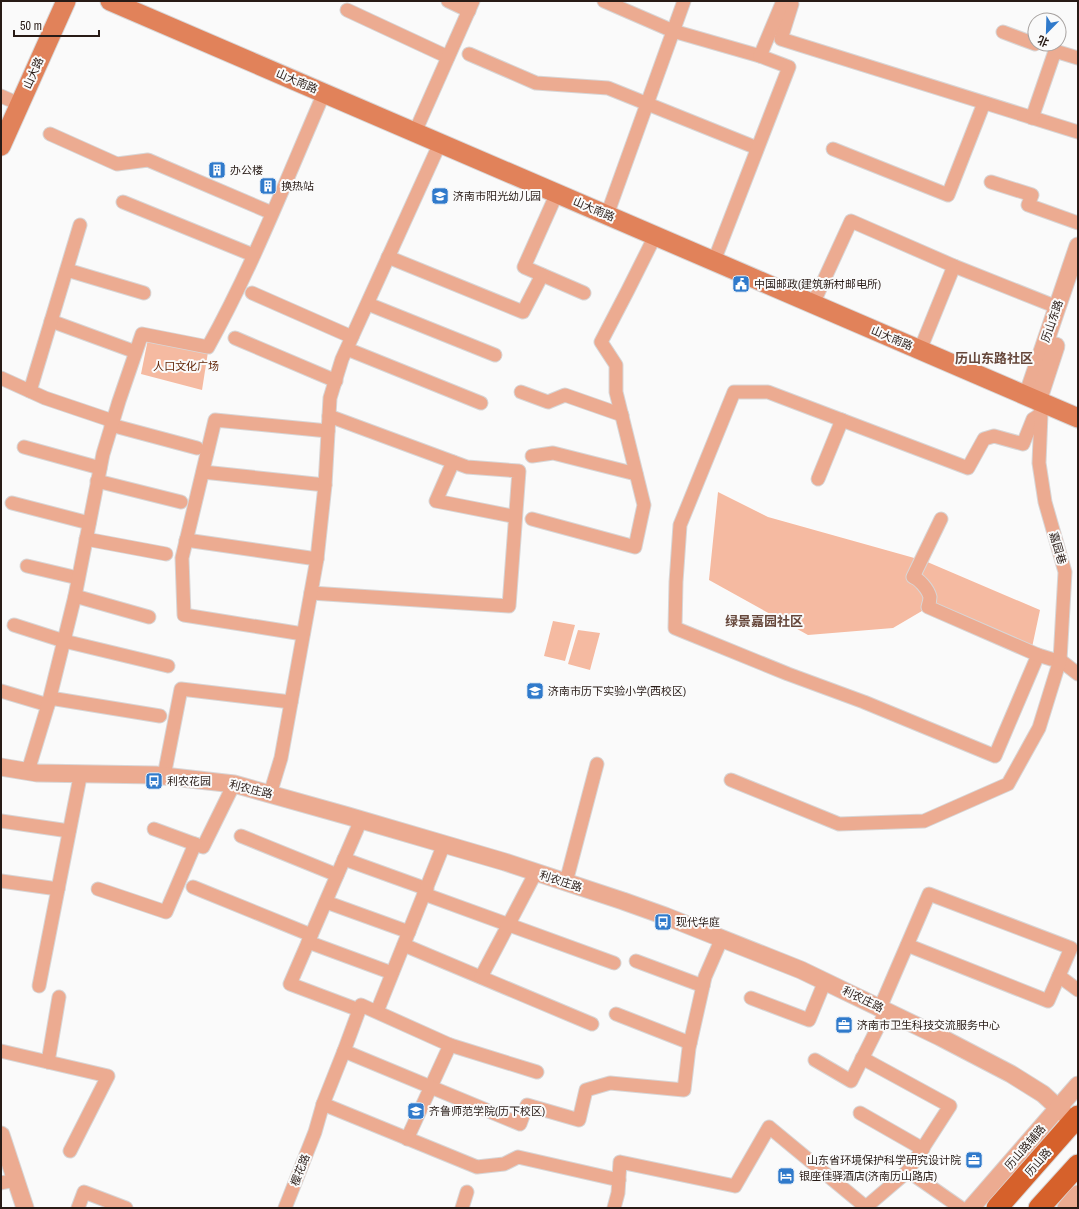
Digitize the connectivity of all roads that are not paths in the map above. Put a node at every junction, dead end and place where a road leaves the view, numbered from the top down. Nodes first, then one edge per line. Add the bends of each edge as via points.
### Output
1 (56, 1) edge
2 (66, 1) edge
3 (110, 1) edge
4 (448, 1) edge
5 (604, 1) edge
6 (684, 1) edge
7 (787, 2) edge
8 (471, 6) edge
9 (347, 10) dead end
10 (673, 31) junction
11 (1003, 32) dead end
12 (1027, 41) edge
13 (1055, 52) edge
14 (1058, 52) edge
15 (469, 54) dead end
16 (760, 56) junction
17 (448, 57) junction
18 (1078, 58) edge
19 (324, 93) junction
20 (6, 98) edge
21 (984, 103) junction
22 (647, 104) junction
23 (1032, 118) junction
24 (1, 121) edge
25 (415, 132) junction
26 (1078, 132) edge
27 (50, 134) dead end
28 (440, 143) junction
29 (1, 146) edge
30 (757, 148) junction
31 (833, 149) dead end
32 (991, 182) dead end
33 (557, 193) junction
34 (123, 202) dead end
35 (272, 213) junction
36 (607, 215) junction
37 (1078, 223) edge
38 (80, 225) dead end
39 (655, 236) junction
40 (1078, 246) edge
41 (253, 255) junction
42 (388, 257) junction
43 (714, 261) junction
44 (954, 266) junction
45 (67, 270) junction
46 (542, 275) junction
47 (1078, 281) edge
48 (144, 293) dead end
49 (252, 293) dead end
50 (584, 293) dead end
51 (368, 304) junction
52 (813, 304) junction
53 (1057, 307) junction
54 (51, 321) junction
55 (235, 338) dead end
56 (350, 343) junction
57 (920, 350) junction
58 (133, 351) dead end
59 (495, 355) dead end
60 (1, 378) edge
61 (336, 380) junction
62 (30, 392) junction
63 (520, 392) dead end
64 (481, 403) dead end
65 (1035, 403) junction
66 (622, 415) junction
67 (329, 416) junction
68 (1078, 418) edge
69 (842, 420) junction
70 (112, 423) junction
71 (328, 431) junction
72 (24, 446) dead end
73 (197, 448) dead end
74 (532, 456) dead end
75 (453, 462) junction
76 (100, 468) junction
77 (203, 472) junction
78 (636, 474) junction
79 (818, 479) dead end
80 (97, 481) junction
81 (325, 485) junction
82 (181, 502) dead end
83 (12, 503) dead end
84 (512, 516) dead end
85 (532, 519) dead end
86 (941, 519) dead end
87 (89, 523) junction
88 (86, 539) junction
89 (186, 540) junction
90 (166, 554) dead end
91 (317, 559) junction
92 (27, 566) dead end
93 (78, 578) junction
94 (311, 593) junction
95 (75, 596) junction
96 (149, 617) dead end
97 (14, 625) dead end
98 (303, 634) junction
99 (64, 641) junction
100 (1038, 655) junction
101 (1060, 660) junction
102 (168, 666) dead end
103 (1078, 674) edge
104 (1, 691) edge
105 (49, 702) junction
106 (291, 702) junction
107 (160, 716) dead end
108 (597, 764) dead end
109 (1, 767) edge
110 (28, 771) junction
111 (164, 776) junction
112 (80, 777) dead end
113 (731, 780) dead end
114 (234, 784) junction
115 (270, 794) junction
116 (362, 820) junction
117 (1, 821) edge
118 (154, 829) dead end
119 (69, 831) junction
120 (241, 836) dead end
121 (196, 844) junction
122 (444, 844) junction
123 (344, 859) junction
124 (536, 872) junction
125 (337, 875) junction
126 (1, 881) edge
127 (566, 882) junction
128 (193, 887) dead end
129 (58, 889) junction
130 (98, 889) dead end
131 (425, 891) junction
132 (326, 902) junction
133 (508, 925) junction
134 (409, 932) junction
135 (722, 938) junction
136 (310, 939) junction
137 (404, 945) junction
138 (907, 945) junction
139 (636, 960) dead end
140 (614, 963) dead end
141 (392, 974) junction
142 (1059, 976) junction
143 (481, 977) junction
144 (825, 981) junction
145 (39, 986) dead end
146 (703, 986) junction
147 (1078, 990) edge
148 (60, 997) dead end
149 (751, 998) dead end
150 (378, 1009) dead end
151 (359, 1010) junction
152 (883, 1010) junction
153 (616, 1014) dead end
154 (592, 1024) dead end
155 (690, 1043) junction
156 (450, 1045) junction
157 (1, 1051) edge
158 (344, 1051) junction
159 (862, 1058) junction
160 (815, 1060) dead end
161 (48, 1062) junction
162 (537, 1072) dead end
163 (1078, 1085) edge
164 (430, 1087) junction
165 (323, 1104) junction
166 (860, 1113) dead end
167 (1072, 1118) edge
168 (1, 1135) edge
169 (407, 1139) junction
170 (923, 1148) junction
171 (70, 1151) dead end
172 (1078, 1165) edge
173 (908, 1171) junction
174 (619, 1180) junction
175 (8, 1182) edge
176 (467, 1192) dead end
177 (1078, 1194) edge
178 (867, 1207) edge
179 (25, 1208) edge
180 (78, 1208) edge
181 (126, 1208) edge
182 (285, 1208) edge
183 (462, 1208) edge
184 (614, 1208) edge
185 (961, 1208) edge
186 (971, 1208) edge
187 (997, 1208) edge
188 (1039, 1208) edge
189 (1066, 1208) edge

1 - 20 main road, 山大路
2 - 29 main road, 山大路
3 - 19 main road, 山大南路
4 - 8 street
5 - 10 street
6 - 10 street
7 - 16 street
7 - 21 street via 780,38
8 - 17 street
9 - 17 street
10 - 16 street
10 - 22 street
11 - 12 street
13 - 23 street
14 - 18 street
15 - 22 street via 536,83 608,88
16 - 30 street via 789,67
17 - 25 street
19 - 25 main road, 山大南路
19 - 35 street
20 - 24 main road, 山大路
21 - 23 street
21 - 31 street via 948,195
22 - 30 street
22 - 36 street
23 - 26 street
25 - 28 main road, 山大南路
27 - 35 street via 117,164 148,160
28 - 33 main road, 山大南路
28 - 42 street
30 - 43 street
32 - 37 street via 1032,196 1028,205
33 - 36 main road, 山大南路
33 - 46 street via 524,267
34 - 41 street
35 - 41 street
36 - 39 main road, 山大南路
38 - 45 street
39 - 43 main road, 山大南路
39 - 66 street via 601,342 616,365 616,392
40 - 53 street, 历山东路
41 - 70 street via 208,347 142,334
42 - 46 street via 523,312
42 - 51 street
43 - 52 main road, 山大南路
44 - 52 street via 851,221
44 - 53 street
44 - 57 street
45 - 48 street
45 - 54 street
46 - 50 street
47 - 65 street, 历山东路
49 - 56 street
51 - 56 street
51 - 59 street
52 - 57 main road, 山大南路
53 - 65 street, 历山东路
54 - 58 street
54 - 62 street
55 - 61 street
56 - 61 street
56 - 64 street
57 - 65 main road, 山大南路
60 - 62 street
61 - 67 street via 330,398
62 - 70 street
63 - 66 street via 548,402 565,395
65 - 68 main road, 山大南路
65 - 69 street via 1033,419 1023,444 994,436 984,439 968,468
65 - 101 street, 嘉园巷 via 1039,463 1045,502 1065,572
66 - 78 street
67 - 71 street
67 - 75 street
69 - 79 street
69 - 100 street via 768,392 734,392 680,525 675,628 995,756
70 - 73 street
70 - 76 street
71 - 77 street via 215,420
71 - 81 street
72 - 76 street
74 - 78 street via 553,453
75 - 84 street via 436,501
75 - 94 street via 467,467 519,471 509,606
76 - 80 street
77 - 81 street
77 - 89 street
78 - 85 street via 644,505 635,547
80 - 82 street
80 - 87 street
81 - 91 street
83 - 87 street
86 - 100 street via 912,577 917,578 926,588 930,597 928,606
87 - 88 street
88 - 90 street
88 - 93 street
89 - 91 street
89 - 98 street via 182,558 184,615
91 - 94 street
92 - 93 street
93 - 95 street
94 - 98 street
95 - 96 street
95 - 99 street
97 - 99 street
98 - 106 street
99 - 102 street
99 - 105 street
100 - 101 street
101 - 103 street
101 - 113 street, 嘉园巷 via 1039,728 1008,784 924,821 839,824
104 - 105 street
105 - 107 street
105 - 110 street
106 - 111 street via 181,689
106 - 115 street
108 - 127 street
109 - 110 street, 利农庄路
110 - 111 street, 利农庄路
111 - 114 street, 利农庄路
112 - 119 street
114 - 115 street, 利农庄路
114 - 121 street via 203,847
115 - 116 street, 利农庄路
116 - 122 street, 利农庄路
116 - 123 street
117 - 119 street
118 - 121 street
119 - 129 street
120 - 125 street
121 - 130 street via 166,912
122 - 124 street, 利农庄路
122 - 131 street
123 - 125 street
123 - 131 street
124 - 127 street, 利农庄路
124 - 133 street
125 - 132 street
126 - 129 street
127 - 135 street, 利农庄路
128 - 136 street
129 - 145 street
131 - 133 street
131 - 134 street
132 - 134 street
132 - 136 street
133 - 140 street
133 - 143 street
134 - 137 street
135 - 144 street, 利农庄路
135 - 146 street
136 - 141 street
136 - 151 street via 290,984
137 - 141 street
137 - 143 street
138 - 142 street via 1048,1000
138 - 142 street via 929,894 1071,948
138 - 152 street
139 - 146 street
141 - 150 street
142 - 147 street
143 - 154 street
144 - 149 street via 809,1020
144 - 152 street, 利农庄路
146 - 155 street
148 - 161 street
151 - 156 street via 361,1005
151 - 158 street, 樱花路
152 - 159 street
152 - 167 street, 利农庄路 via 1011,1074 1043,1094
153 - 155 street
155 - 164 street via 684,1090 610,1083 586,1090 579,1120 527,1105 520,1124
156 - 162 street
156 - 164 street
157 - 161 street
158 - 164 street
158 - 165 street, 樱花路
159 - 160 street via 851,1081
159 - 170 street via 950,1106
161 - 171 street via 108,1076
163 - 167 street, 历山路辅路
164 - 169 street
165 - 169 street
165 - 182 street, 樱花路 via 315,1132
166 - 170 street
167 - 186 street, 历山路辅路
167 - 187 main road, 历山路
168 - 175 street
169 - 174 street via 476,1167 504,1164 518,1157
170 - 173 street
172 - 188 main road
173 - 178 street
173 - 185 street
174 - 178 street via 620,1162 735,1186 769,1127
174 - 184 street
175 - 179 street
176 - 183 street
177 - 189 street
180 - 181 street via 84,1192

